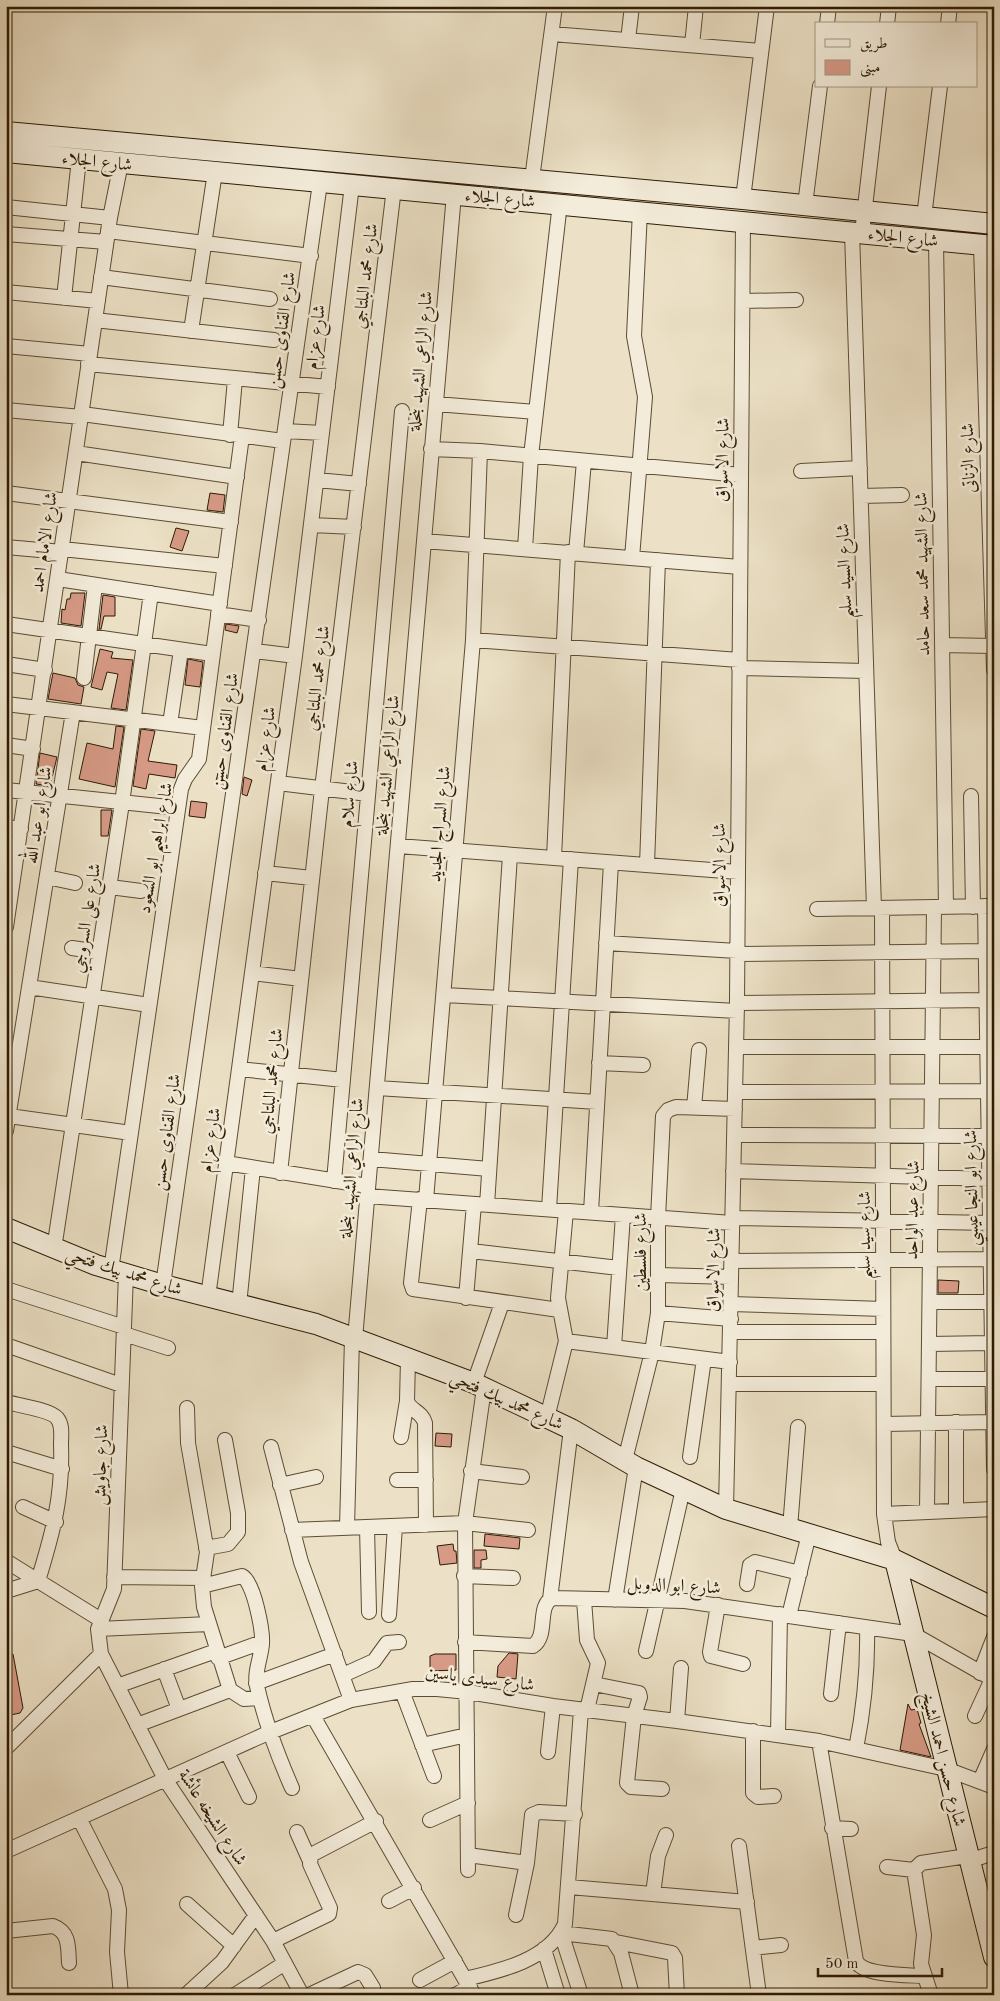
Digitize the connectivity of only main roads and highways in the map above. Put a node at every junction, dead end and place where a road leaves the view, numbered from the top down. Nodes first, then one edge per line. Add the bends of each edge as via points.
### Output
1 (6, 132) edge
2 (6, 152) edge
3 (501, 177) junction
4 (499, 198) junction
5 (994, 224) edge
6 (987, 245) edge
7 (8, 1233) edge
8 (895, 1560) junction
9 (994, 1608) edge
10 (988, 1916) edge
11 (994, 1957) edge

1 - 3 main road, شارع الجلاء
2 - 4 main road, شارع الجلاء
3 - 4 main road
3 - 5 main road, شارع الجلاء
4 - 6 main road, شارع الجلاء
7 - 8 main road, شارع محمد بيك فتحي via 118,1272 316,1324 479,1385 726,1509
8 - 9 main road, شارع محمد بيك فتحي
8 - 10 main road, شارع حسن احمد الشيخ via 968,1858
10 - 11 main road, شارع حسن احمد الشيخ

